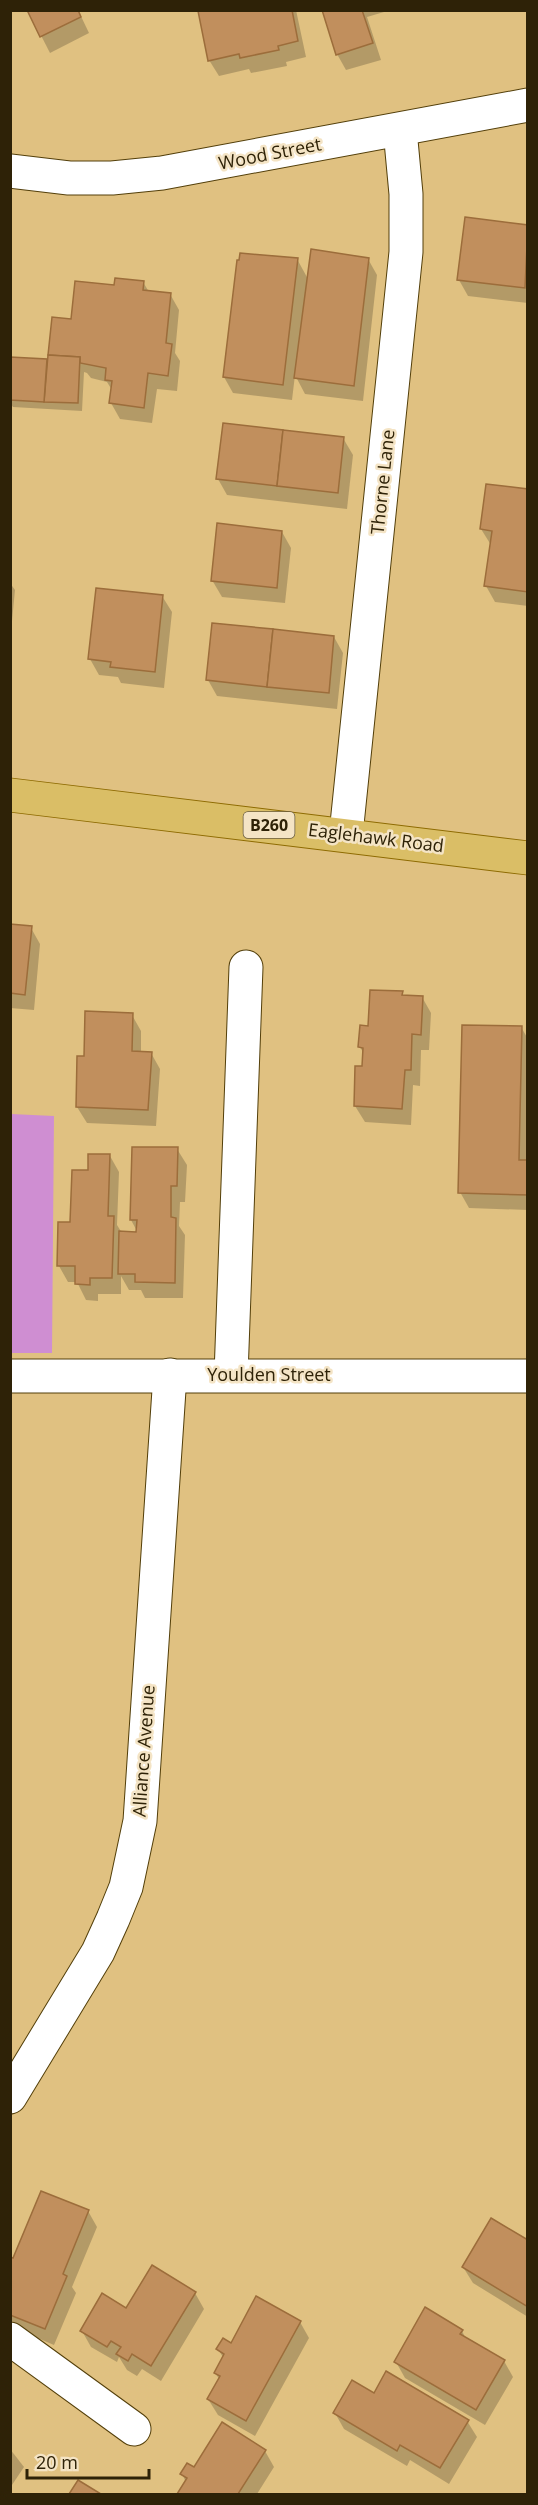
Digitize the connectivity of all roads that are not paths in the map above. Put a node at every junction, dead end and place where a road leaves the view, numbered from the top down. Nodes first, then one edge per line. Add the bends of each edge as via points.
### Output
1 (528, 105) edge
2 (400, 130) junction
3 (10, 171) edge
4 (10, 795) edge
5 (346, 834) junction
6 (528, 858) edge
7 (246, 967) dead end
8 (170, 1375) junction
9 (231, 1375) junction
10 (10, 1376) edge
11 (528, 1376) edge
12 (10, 2097) edge
13 (10, 2338) edge
14 (134, 2429) dead end

1 - 2 street, Wood Street
2 - 3 street, Wood Street via 162,173 69,178
2 - 5 street, Thorne Lane via 406,252
4 - 5 main road, Eaglehawk Road / B260
5 - 6 main road, Eaglehawk Road / B260
7 - 9 street
8 - 9 street, Youlden Street
8 - 10 street, Youlden Street
8 - 12 street, Alliance Avenue via 140,1821 133,1856 126,1887 98,1952
9 - 11 street, Youlden Street
13 - 14 street

